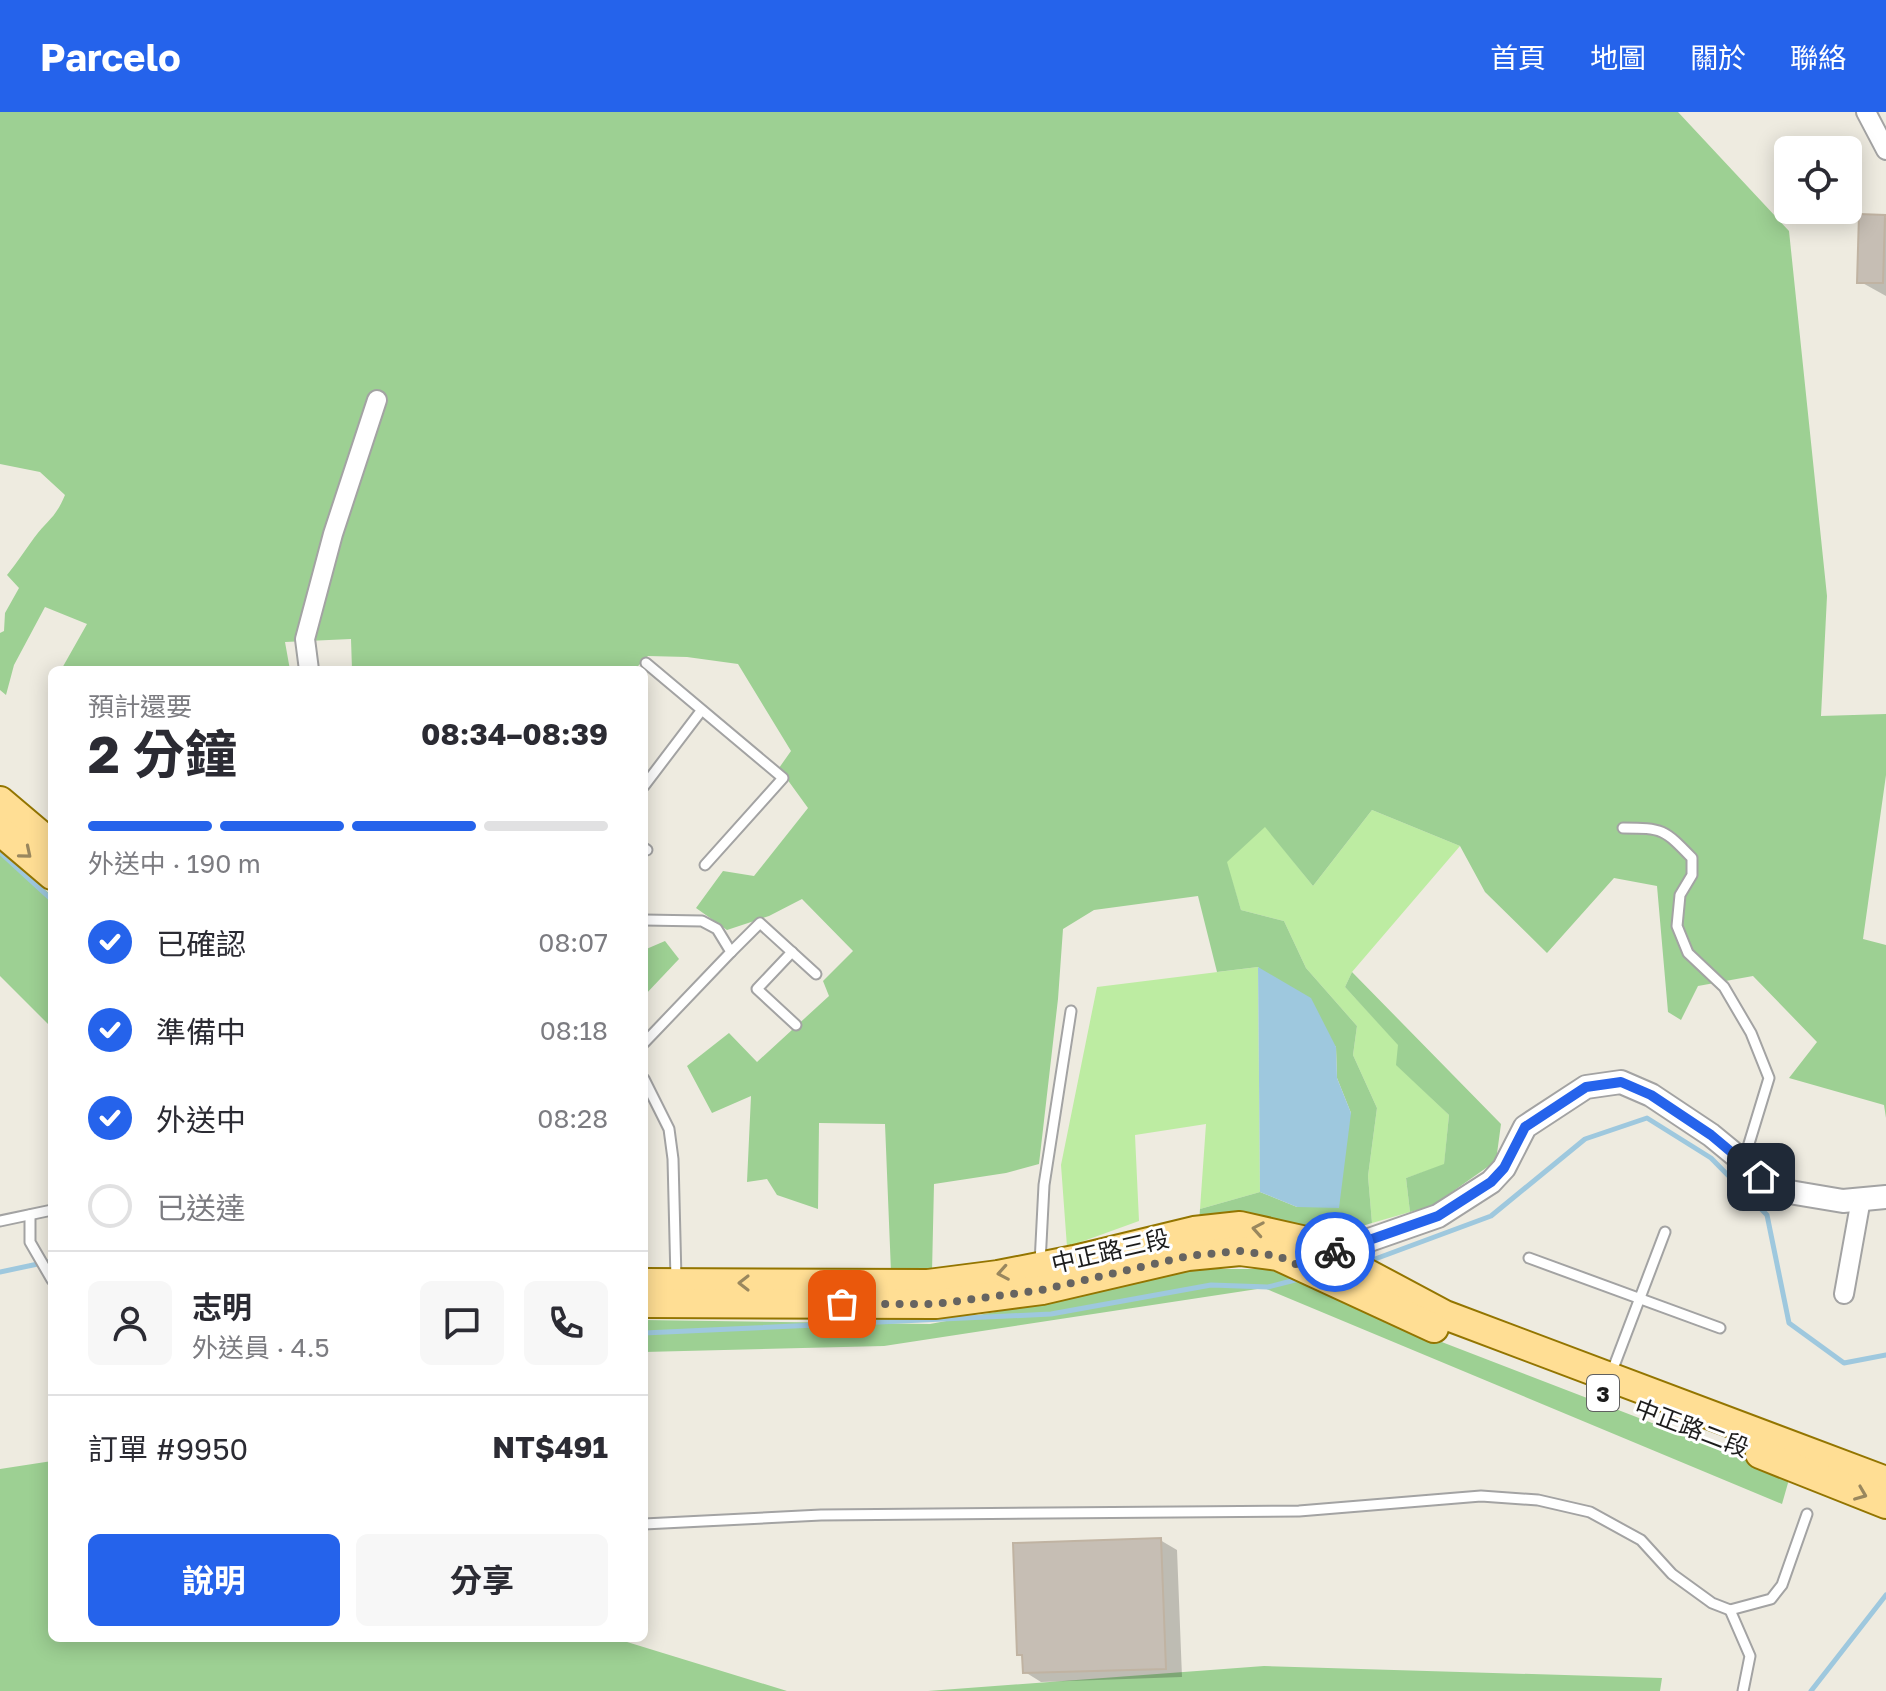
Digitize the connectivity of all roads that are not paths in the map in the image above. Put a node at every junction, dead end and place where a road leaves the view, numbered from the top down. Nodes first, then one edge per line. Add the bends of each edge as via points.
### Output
1 (1866, 112) edge
2 (1886, 150) edge
3 (377, 400) dead end
4 (646, 663) dead end
5 (308, 666) edge
6 (701, 711) junction
7 (648, 781) edge
8 (0, 801) edge
9 (1623, 828) dead end
10 (0, 831) edge
11 (48, 842) edge
12 (705, 865) dead end
13 (48, 872) edge
14 (648, 920) edge
15 (731, 952) junction
16 (792, 952) junction
17 (816, 974) dead end
18 (1071, 1011) dead end
19 (796, 1025) dead end
20 (648, 1039) edge
21 (648, 1087) edge
22 (1743, 1163) junction
23 (1886, 1197) edge
24 (1861, 1199) junction
25 (48, 1211) edge
26 (30, 1215) junction
27 (0, 1221) edge
28 (1665, 1232) dead end
29 (1529, 1258) dead end
30 (1327, 1264) junction
31 (1040, 1267) junction
32 (48, 1273) edge
33 (648, 1283) edge
34 (676, 1283) junction
35 (1844, 1294) dead end
36 (1640, 1298) junction
37 (648, 1303) edge
38 (1720, 1328) dead end
39 (1610, 1377) junction
40 (1886, 1481) edge
41 (1886, 1504) edge
42 (1807, 1514) dead end
43 (648, 1524) edge
44 (1730, 1610) junction
45 (1743, 1691) edge

1 - 2 street
3 - 5 street via 305,639
4 - 6 lane
6 - 7 lane
6 - 12 lane via 783,778
8 - 11 main road
9 - 22 lane via 1656,828 1692,858 1677,926 1688,953 1731,998 1769,1078
10 -> 13 main road
14 - 15 lane via 702,921 717,929
15 - 16 lane via 760,923
15 - 20 lane
16 - 17 lane
16 - 19 lane via 757,989
18 - 31 lane via 1044,1185
21 - 34 lane via 669,1129
22 - 24 street via 1778,1190
22 - 30 street via 1651,1095 1621,1082 1586,1087 1525,1127 1504,1168 1478,1191 1438,1216
23 - 24 street
24 - 35 street
25 - 26 lane
26 - 27 lane
26 - 32 lane via 30,1242
28 - 36 lane
29 - 36 lane
30 -> 31 main road, 中正路三段 / 3 via 1306,1241 1240,1226 1194,1231
30 - 37 main road, 中正路三段 / 3 via 1240,1251 1188,1256 1042,1290 936,1304
30 - 39 main road, 中正路二段 / 3
30 -> 41 main road, 中正路二段 / 3 via 1420,1323
31 -> 34 main road, 中正路三段 / 3 via 928,1284
33 - 34 main road, 中正路三段 / 3
36 - 38 lane
36 - 39 lane
39 - 40 main road, 中正路二段 / 3
42 - 44 lane via 1782,1585 1771,1599
43 - 44 lane via 837,1514 1299,1511 1481,1496 1538,1500 1590,1512 1641,1540 1672,1574
44 - 45 lane via 1750,1656

